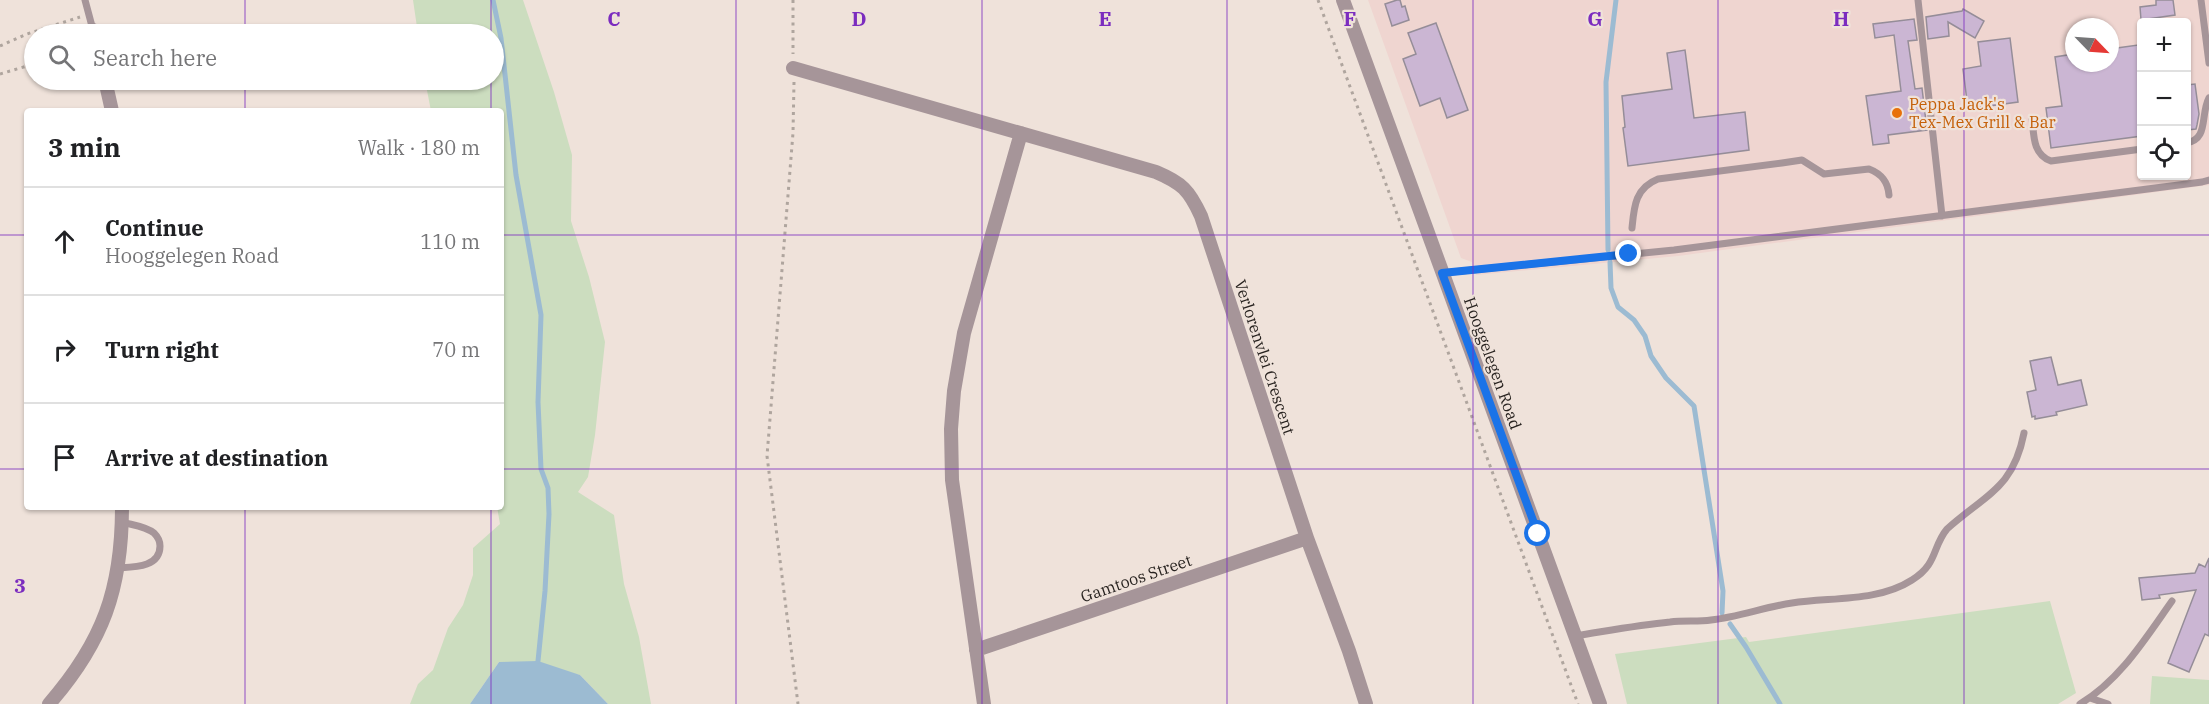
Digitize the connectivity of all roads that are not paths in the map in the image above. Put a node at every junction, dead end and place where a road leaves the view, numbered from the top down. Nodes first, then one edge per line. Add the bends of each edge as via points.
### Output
1 (85, 0) edge
2 (1343, 0) edge
3 (1918, 0) edge
4 (2201, 0) edge
5 (91, 24) edge
6 (2209, 63) edge
7 (793, 68) road end
8 (107, 90) edge
9 (2209, 98) edge
10 (111, 108) edge
11 (2032, 118) dead end
12 (1020, 133) junction
13 (2191, 143) edge
14 (2137, 150) edge
15 (2209, 180) edge
16 (1889, 195) dead end
17 (1942, 216) junction
18 (1632, 228) dead end
19 (1442, 273) junction
20 (2024, 433) dead end
21 (122, 510) edge
22 (122, 522) junction
23 (1306, 537) junction
24 (117, 568) junction
25 (2172, 601) dead end
26 (1575, 636) junction
27 (976, 650) junction
28 (2090, 698) junction
29 (49, 704) edge
30 (984, 704) edge
31 (1366, 704) edge
32 (1600, 704) edge
33 (2080, 704) edge
34 (2108, 704) edge

1 - 5 lane
2 - 19 street, Hooggelegen Road
3 - 17 lane
4 - 6 lane
7 - 12 street, Verlorenvlei Crescent
8 - 10 street
9 - 13 lane via 2205,106 2205,132
11 - 14 lane via 2037,149 2051,160
12 - 23 street, Verlorenvlei Crescent via 1156,172 1175,180 1193,197
12 - 27 street via 964,333 954,391 952,480
15 - 17 lane
16 - 18 lane via 1886,181 1869,169 1824,174 1802,160 1770,164 1658,179 1637,196
17 - 19 lane via 1674,250
19 - 26 street, Hooggelegen Road
20 - 26 lane via 2009,475 1989,497 1947,529 1930,564 1902,585 1873,594 1791,603 1711,620 1637,625
21 - 22 street
22 - 24 street
22 - 24 lane via 153,532 160,547 152,562 144,566
23 - 27 street, Gamtoos Street
23 - 31 street, Verlorenvlei Crescent
24 - 29 street via 98,634 85,658
25 - 28 lane via 2112,680
26 - 32 street, Hooggelegen Road
27 - 30 street
28 - 33 lane
28 - 34 lane

